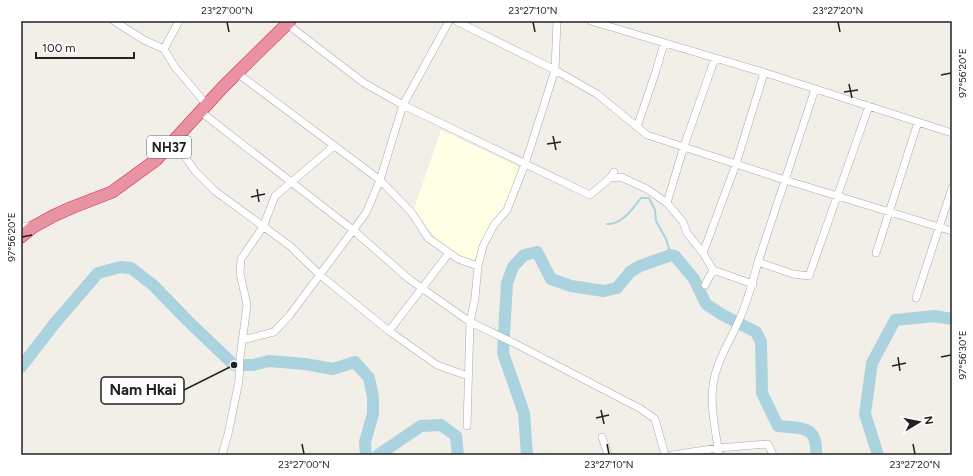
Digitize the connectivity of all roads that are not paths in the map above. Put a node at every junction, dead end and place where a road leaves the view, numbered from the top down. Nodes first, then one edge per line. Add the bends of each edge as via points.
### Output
1 (114, 21) edge
2 (179, 21) edge
3 (449, 21) edge
4 (456, 21) edge
5 (557, 21) edge
6 (591, 21) edge
7 (289, 23) edge
8 (664, 43) junction
9 (164, 49) junction
10 (715, 58) junction
11 (555, 70) junction
12 (237, 73) junction
13 (764, 73) junction
14 (815, 89) junction
15 (403, 105) junction
16 (869, 106) junction
17 (204, 108) junction
18 (918, 122) junction
19 (637, 126) junction
20 (952, 133) edge
21 (174, 141) junction
22 (334, 146) junction
23 (684, 146) junction
24 (525, 164) junction
25 (736, 164) junction
26 (380, 180) junction
27 (785, 180) junction
28 (292, 182) junction
29 (952, 188) edge
30 (837, 196) junction
31 (667, 203) junction
32 (889, 212) junction
33 (27, 227) edge
34 (263, 227) junction
35 (939, 227) junction
36 (353, 230) junction
37 (952, 231) edge
38 (21, 237) edge
39 (449, 253) junction
40 (703, 253) junction
41 (876, 253) dead end
42 (758, 262) junction
43 (478, 266) junction
44 (713, 270) junction
45 (320, 275) junction
46 (753, 284) junction
47 (705, 285) dead end
48 (423, 289) junction
49 (916, 298) dead end
50 (470, 322) junction
51 (388, 331) junction
52 (242, 340) junction
53 (468, 376) junction
54 (467, 426) dead end
55 (602, 436) dead end
56 (718, 451) edge
57 (222, 455) edge
58 (608, 455) edge
59 (665, 455) edge
60 (672, 455) edge
61 (773, 455) edge

1 - 9 street
2 - 9 street
3 - 15 street
4 - 11 street
5 - 11 street
6 - 8 street
7 - 12 highway, NH37
7 - 15 street via 364,83
8 - 10 street
8 - 19 street
9 - 17 street
10 - 13 street
10 - 23 street
11 - 19 street via 597,94
11 - 24 street
12 - 17 highway, NH37
12 - 22 street
13 - 14 street
13 - 25 street
14 - 16 street
14 - 27 street
15 - 24 street
15 - 26 street
16 - 18 street
16 - 30 street
17 - 21 highway, NH37
17 - 28 street
18 - 20 street
18 - 32 street
19 - 23 street via 647,135
21 - 33 highway, NH37 via 156,160 112,192
21 - 34 street via 195,171 215,191
22 - 26 street
22 - 28 street
23 - 25 street
23 - 31 street
24 - 31 street via 590,195 612,175 621,177 647,189
24 - 43 street via 507,210 494,225 483,246
25 - 27 street
25 - 40 street
26 - 36 street via 366,214
26 - 39 street via 412,213 428,238
27 - 30 street
27 - 42 street
28 - 34 street via 275,196
28 - 36 street
29 - 35 street
30 - 32 street
30 - 42 street via 809,276 793,274
31 - 40 street
32 - 35 street
32 - 41 street
33 - 38 highway, NH37
34 - 45 street via 290,246
34 - 52 street via 242,259 240,273 247,305
35 - 37 street
35 - 49 street
36 - 45 street
36 - 48 street
39 - 43 street
39 - 48 street
40 - 44 street
42 - 46 street
43 - 50 street
44 - 46 street
44 - 47 street
45 - 51 street
45 - 52 street via 274,332
46 - 56 street via 716,371 712,411
48 - 50 street
48 - 51 street
50 - 53 street
50 - 59 street via 641,408 655,419
51 - 53 street via 437,365
52 - 57 street via 239,381
53 - 54 street
55 - 58 street
56 - 60 street
56 - 61 street via 768,444

